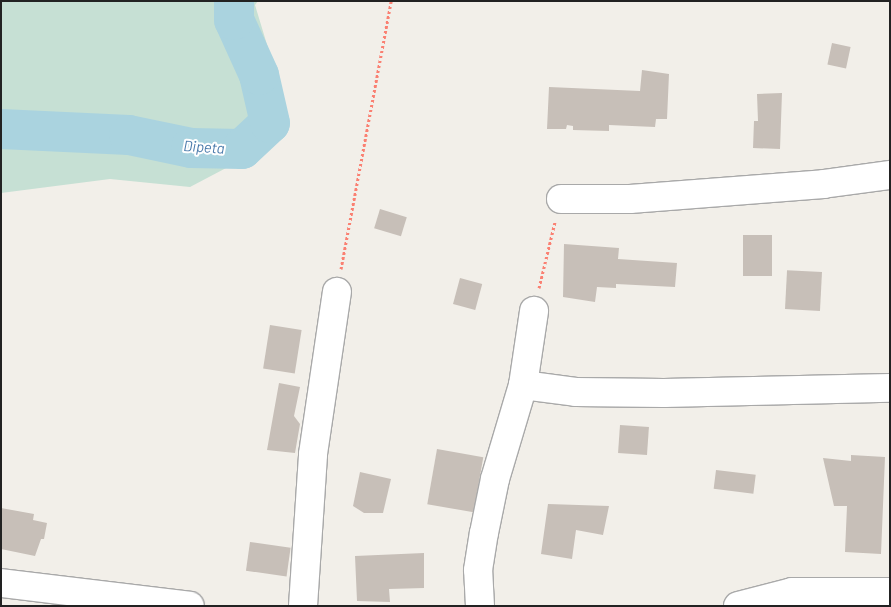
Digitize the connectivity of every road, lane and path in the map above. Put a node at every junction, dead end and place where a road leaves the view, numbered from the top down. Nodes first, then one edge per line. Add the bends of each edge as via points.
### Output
1 (391, 1) edge
2 (890, 175) edge
3 (561, 198) joint
4 (337, 292) joint
5 (534, 311) joint
6 (523, 385) junction
7 (890, 388) edge
8 (1, 583) edge
9 (890, 592) edge
10 (190, 606) edge
11 (303, 606) edge
12 (480, 606) edge
13 (738, 606) edge

1 - 4 path
2 - 3 street via 823,184 630,199
3 - 5 path
4 - 11 street via 313,454
5 - 6 street
6 - 7 street via 576,392 664,393
6 - 12 street via 494,479 485,524 478,570
8 - 10 street
9 - 13 street via 792,592

